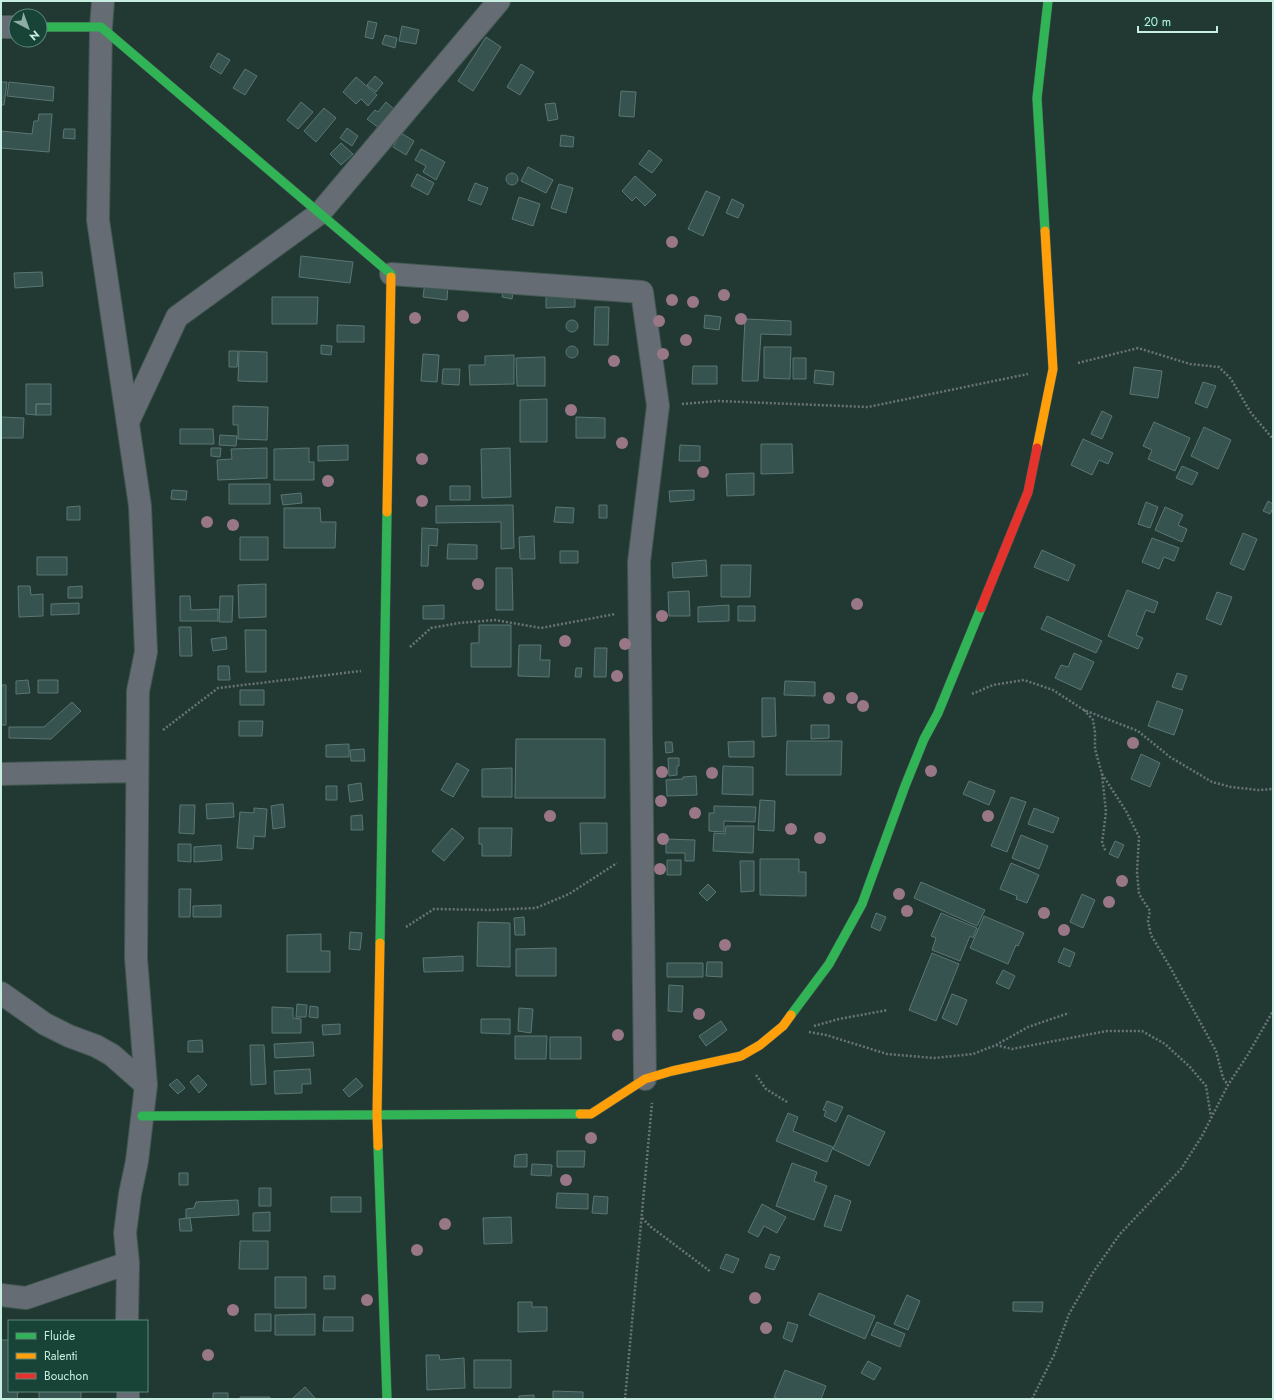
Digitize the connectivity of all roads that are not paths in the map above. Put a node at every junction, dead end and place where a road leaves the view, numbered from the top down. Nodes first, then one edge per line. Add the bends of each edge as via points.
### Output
1 (103, 1) edge
2 (499, 1) edge
3 (1048, 1) edge
4 (101, 26) junction
5 (48, 27) edge
6 (320, 213) junction
7 (391, 274) junction
8 (128, 422) junction
9 (137, 771) junction
10 (1, 774) edge
11 (1, 994) edge
12 (645, 1079) junction
13 (146, 1086) junction
14 (377, 1115) junction
15 (142, 1116) junction
16 (128, 1263) junction
17 (1, 1295) edge
18 (127, 1320) edge
19 (387, 1399) edge

1 - 4 street
2 - 6 street
3 - 12 street via 1037,98 1053,369 1028,492 938,713 904,786 862,904 829,964 783,1026 760,1046 741,1056
4 - 5 street
4 - 6 street
4 - 8 street via 98,220
6 - 7 street
6 - 8 street via 178,317
7 - 12 street via 642,292 658,406 639,562
7 - 14 street
8 - 9 street via 140,506 146,652 138,691
9 - 10 street
9 - 13 street via 136,958
11 - 13 street via 45,1024 112,1055
12 - 14 street via 591,1114
13 - 15 street
14 - 15 street
14 - 19 street
15 - 16 street via 126,1233
16 - 17 street via 26,1298
16 - 18 street

